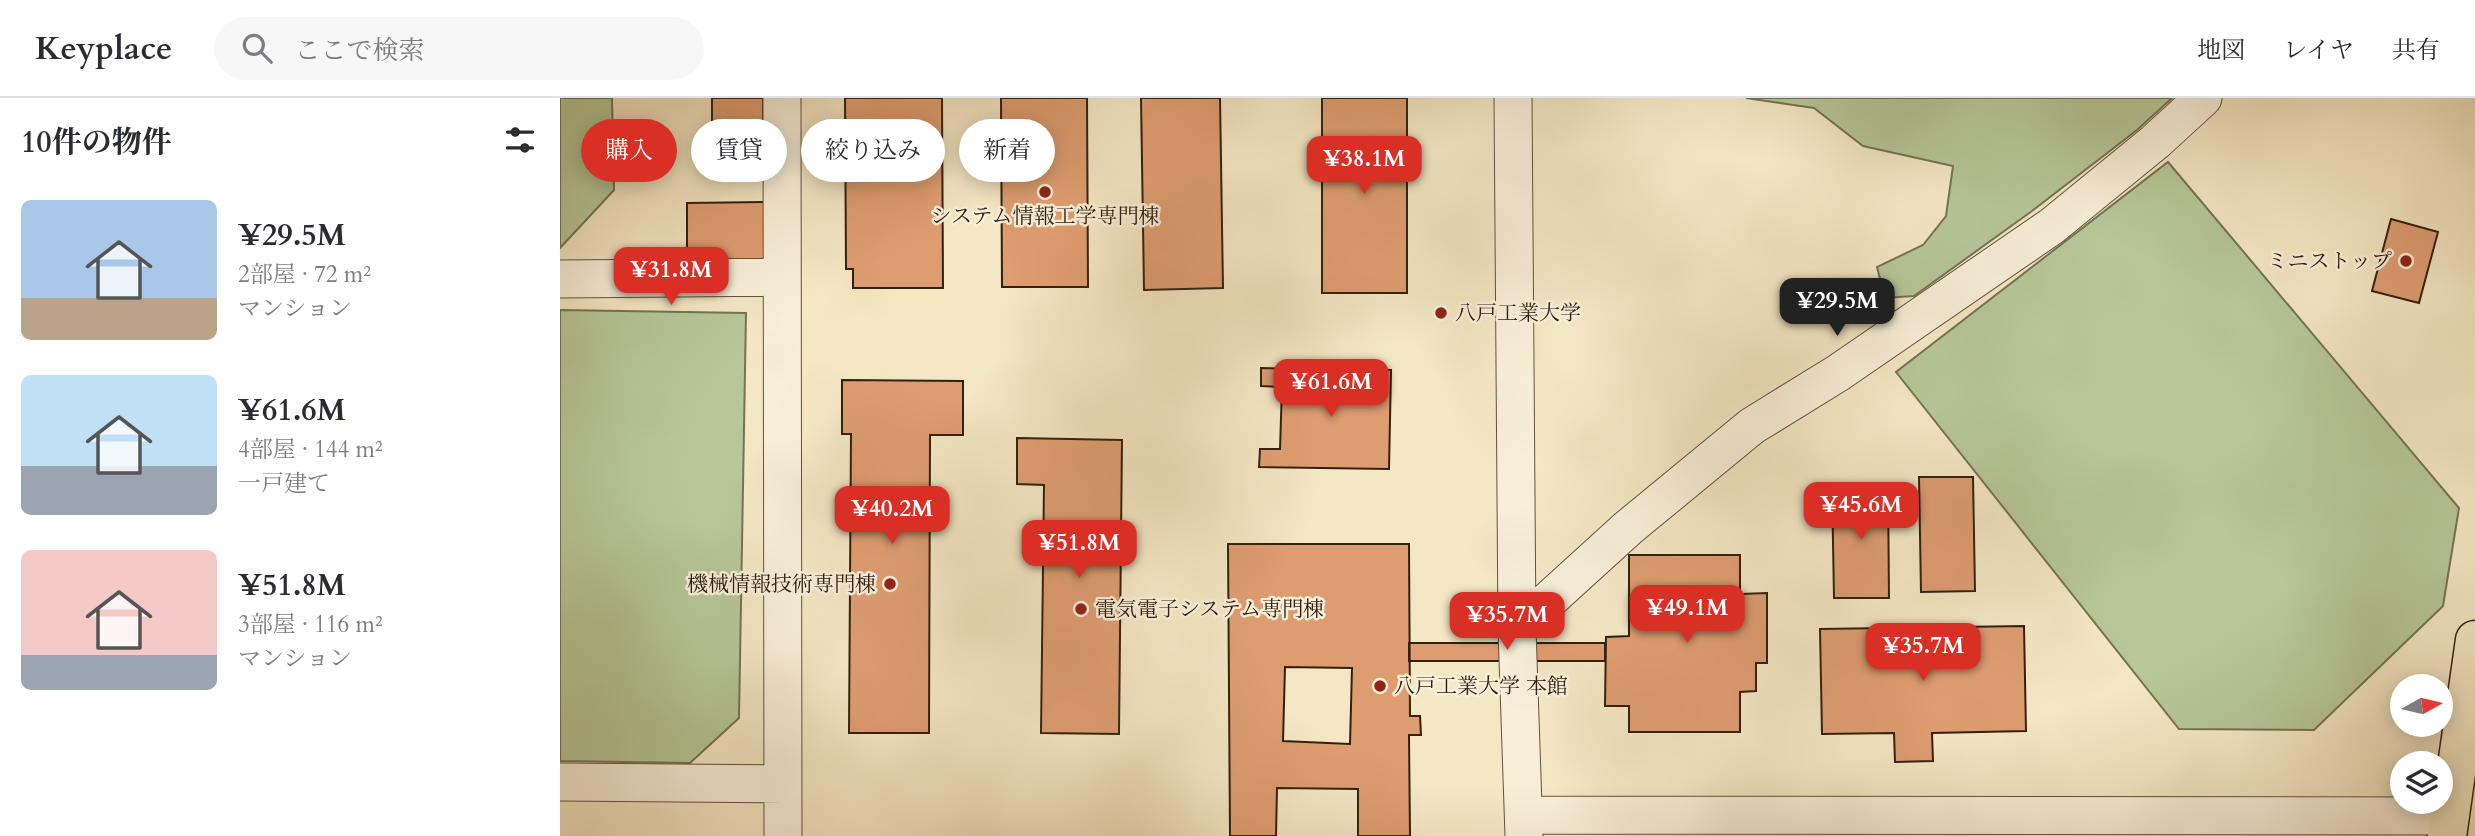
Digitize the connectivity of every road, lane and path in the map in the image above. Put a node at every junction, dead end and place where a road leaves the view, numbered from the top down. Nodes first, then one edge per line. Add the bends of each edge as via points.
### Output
1 (782, 98) edge
2 (1513, 98) edge
3 (2203, 98) edge
4 (782, 277) junction
5 (560, 279) edge
6 (1517, 629) junction
7 (2475, 640) edge
8 (560, 782) edge
9 (783, 785) junction
10 (1524, 825) edge
11 (1565, 826) edge
12 (1718, 826) edge
13 (2448, 826) edge
14 (783, 836) edge

1 - 4 street
2 - 6 street
3 - 6 street via 2052,226 1838,373 1752,426 1628,528
4 - 5 street
4 - 9 street
6 - 10 street
7 - 13 highway
8 - 9 street
9 - 14 street
10 - 11 street
11 - 12 street
12 - 13 street

